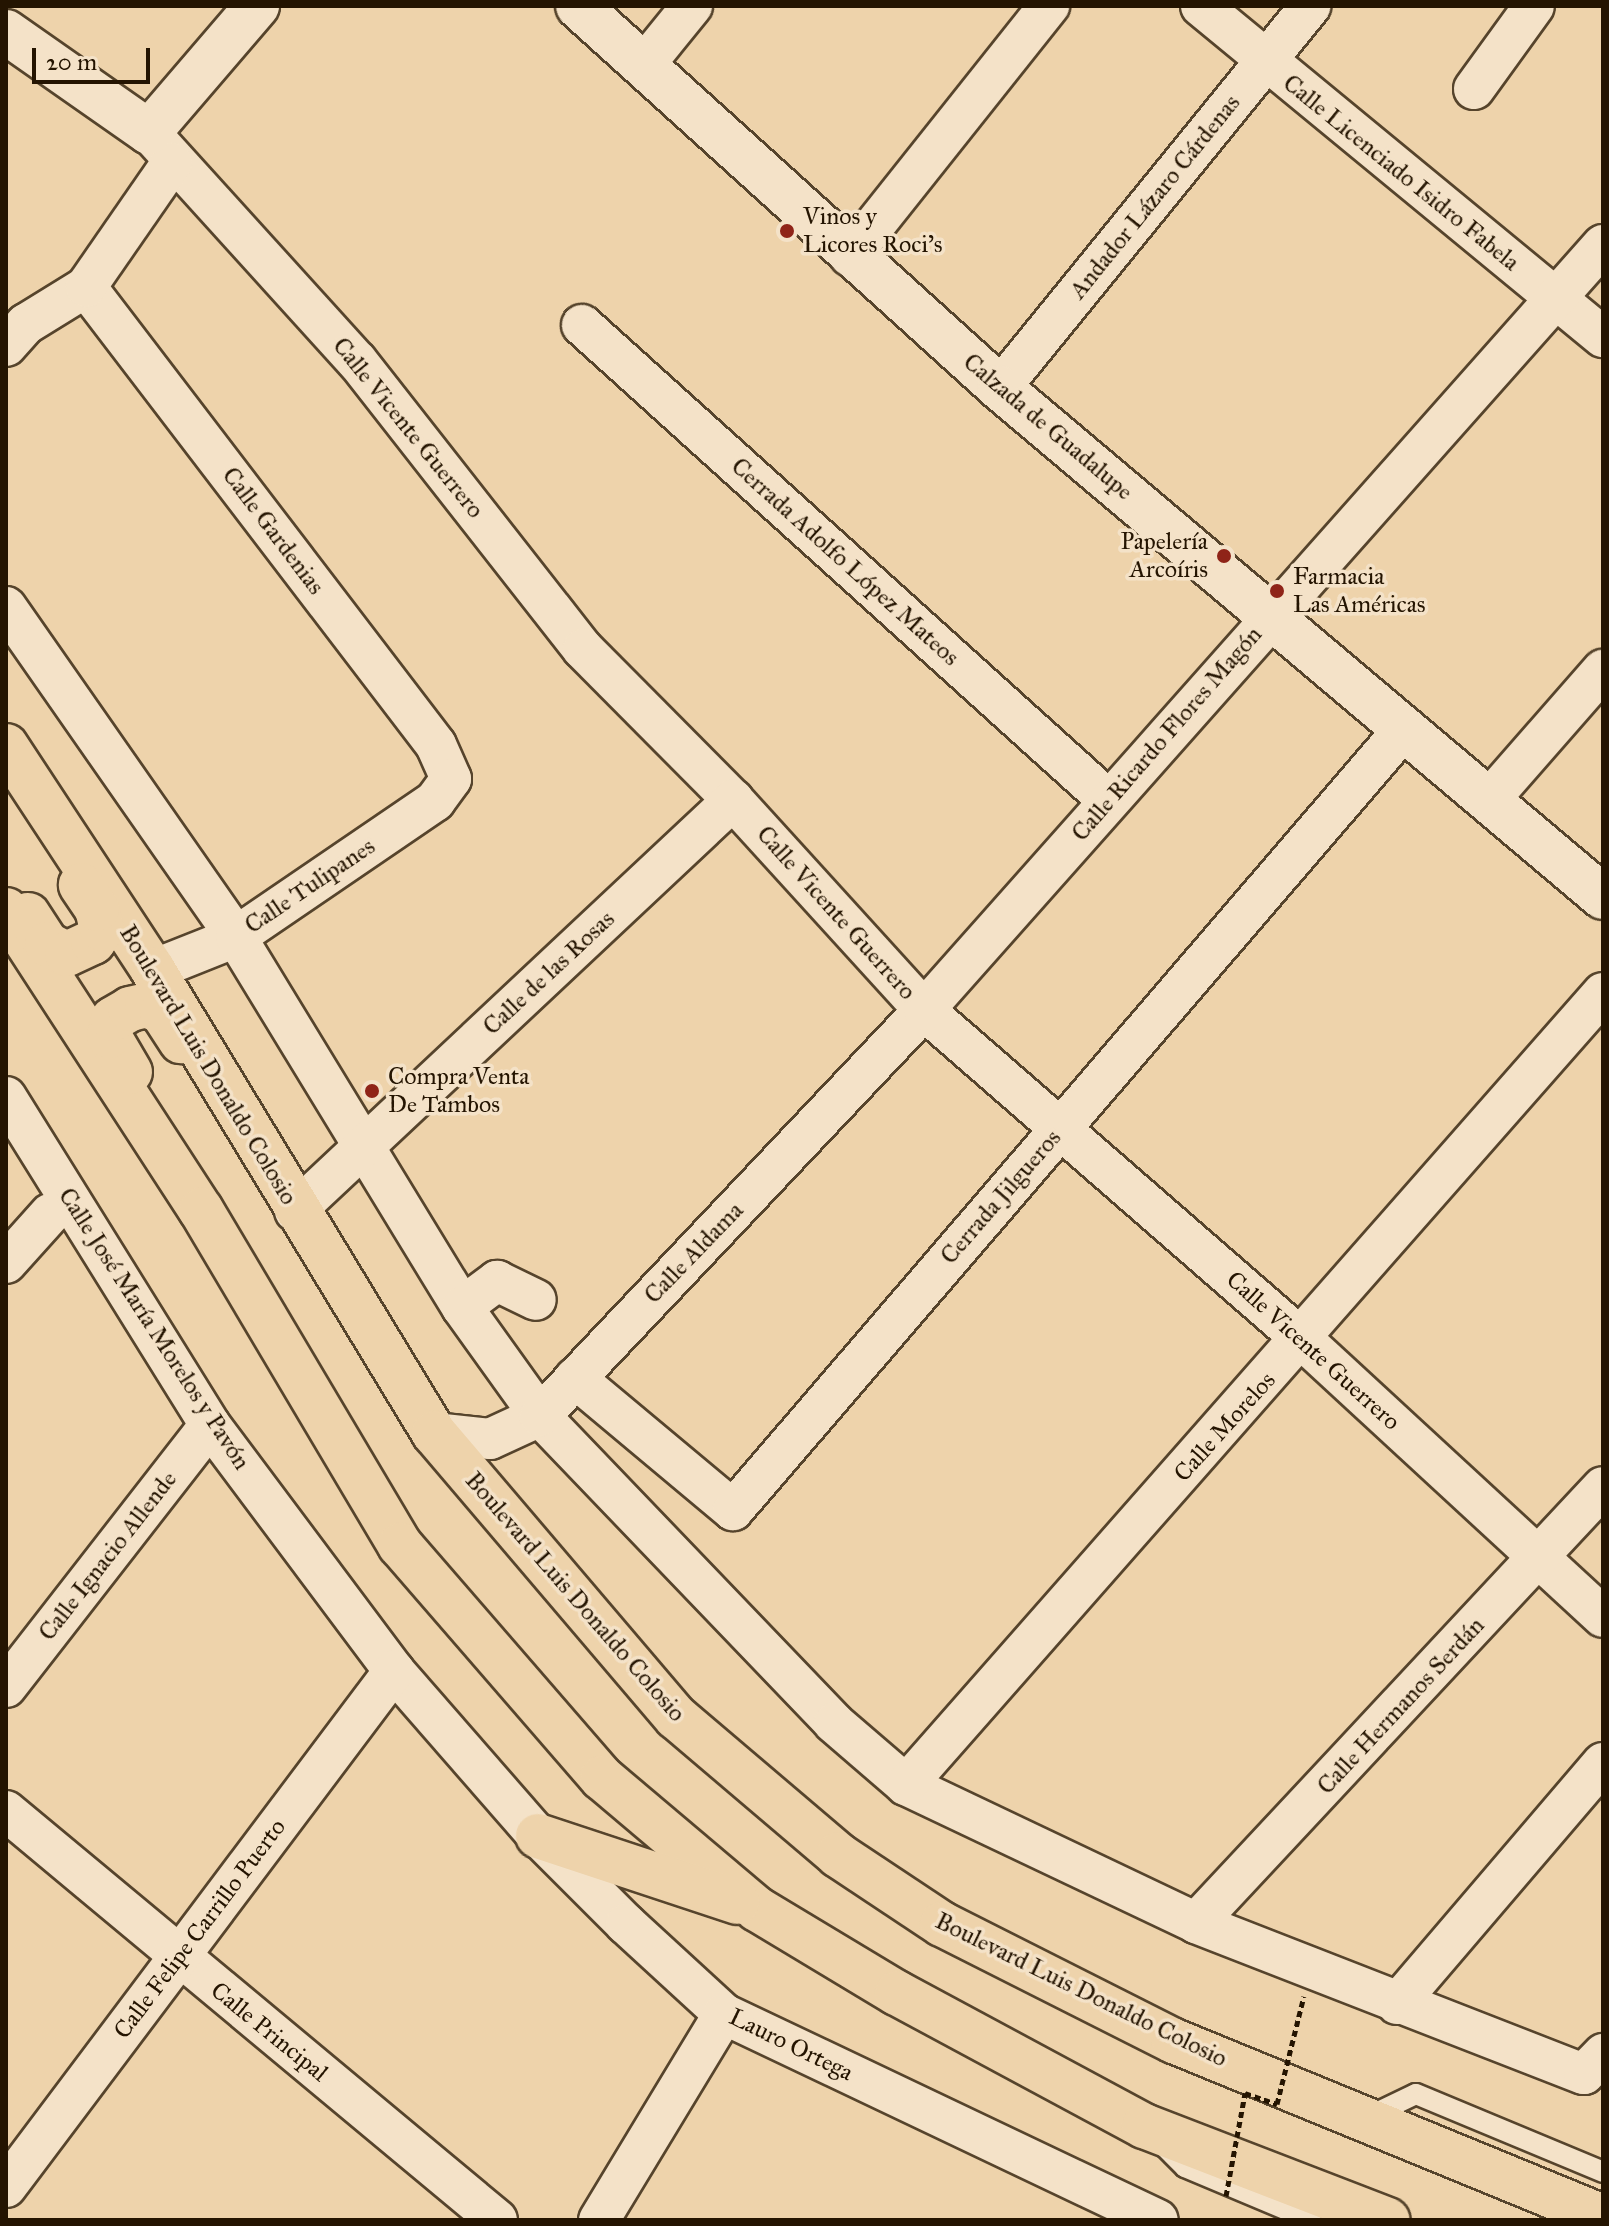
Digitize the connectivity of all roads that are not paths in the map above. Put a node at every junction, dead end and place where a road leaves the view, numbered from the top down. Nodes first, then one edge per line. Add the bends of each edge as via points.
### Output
1 (257, 6) edge
2 (578, 6) edge
3 (692, 6) edge
4 (1049, 6) edge
5 (1201, 6) edge
6 (1310, 6) edge
7 (1534, 6) edge
8 (6, 32) edge
9 (1264, 62) junction
10 (644, 65) junction
11 (1474, 89) dead end
12 (161, 148) junction
13 (1603, 245) edge
14 (850, 256) junction
15 (86, 287) junction
16 (1555, 297) junction
17 (582, 325) dead end
18 (13, 327) edge
19 (1603, 337) edge
20 (1000, 388) junction
21 (6, 607) edge
22 (1271, 614) junction
23 (1603, 670) edge
24 (1405, 728) junction
25 (6, 746) edge
26 (6, 773) edge
27 (451, 779) joint
28 (733, 800) junction
29 (1108, 800) junction
30 (1489, 800) junction
31 (6, 884) edge
32 (1603, 897) edge
33 (6, 910) edge
34 (236, 937) junction
35 (153, 970) junction
36 (1603, 993) edge
37 (924, 1010) junction
38 (6, 1097) edge
39 (1060, 1128) junction
40 (362, 1148) junction
41 (267, 1157) junction
42 (201, 1210) junction
43 (295, 1211) junction
44 (50, 1214) dead end
45 (6, 1263) edge
46 (536, 1300) dead end
47 (462, 1307) junction
48 (1303, 1340) junction
49 (575, 1378) junction
50 (540, 1416) junction
51 (210, 1425) junction
52 (434, 1433) junction
53 (1603, 1487) edge
54 (1541, 1559) junction
55 (1603, 1617) edge
56 (394, 1671) junction
57 (6, 1687) edge
58 (1603, 1763) edge
59 (906, 1785) junction
60 (6, 1811) edge
61 (538, 1836) junction
62 (757, 1909) junction
63 (1196, 1923) junction
64 (177, 1957) junction
65 (1397, 2004) junction
66 (724, 2014) junction
67 (1594, 2064) edge
68 (1364, 2119) junction
69 (1144, 2126) junction
70 (1603, 2172) edge
71 (6, 2187) edge
72 (1603, 2217) edge
73 (497, 2220) edge
74 (599, 2220) edge
75 (1158, 2220) edge
76 (1311, 2220) edge
77 (1388, 2220) edge

1 - 12 street
2 - 10 street, Calzada de Guadalupe
3 - 10 street
4 - 14 street
5 - 9 street, Calle Licenciado Isidro Fabela
6 - 9 street, Andador Lázaro Cárdenas
7 - 11 street
8 - 12 street
9 - 16 street, Calle Licenciado Isidro Fabela
9 - 20 street, Andador Lázaro Cárdenas
10 - 14 street, Calzada de Guadalupe
12 - 15 street
12 - 28 street, Calle Vicente Guerrero via 357,361 583,649
13 - 16 street, Calle Ricardo Flores Magón
14 - 20 street, Calzada de Guadalupe
15 - 18 street
15 - 27 street, Calle Gardenias via 436,745
16 - 19 street, Calle Licenciado Isidro Fabela
16 - 22 street, Calle Ricardo Flores Magón
17 - 29 street, Cerrada Adolfo López Mateos
20 - 22 street, Calzada de Guadalupe
21 - 34 street
22 - 24 street, Calzada de Guadalupe
22 - 29 street, Calle Ricardo Flores Magón
23 - 30 street
24 - 30 street, Calzada de Guadalupe
24 - 39 street, Cerrada Jilgueros
25 - 35 highway, Boulevard Luis Donaldo Colosio
26 - 31 highway via 97,909 102,929 93,942 67,954 47,944
27 - 34 street, Calle Tulipanes via 435,801
28 - 37 street, Calle Vicente Guerrero
28 - 40 street, Calle de las Rosas
29 - 37 street, Calle Ricardo Flores Magón
30 - 32 street, Calzada de Guadalupe
33 - 42 highway
34 - 35 street, Calle Tulipanes
34 - 40 street
35 - 41 highway, Boulevard Luis Donaldo Colosio
36 - 48 street, Calle Morelos
37 - 39 street, Calle Vicente Guerrero
37 - 49 street, Calle Aldama
38 - 51 street, Calle José María Morelos y Pavón
39 - 48 street, Calle Vicente Guerrero
39 - 49 street, Cerrada Jilgueros via 733,1510
40 - 43 street, Calle de las Rosas
40 - 47 street
41 - 42 highway via 252,1149 162,1012 147,1005 113,1019 109,1036 197,1188
41 - 43 highway, Boulevard Luis Donaldo Colosio
42 - 62 highway via 400,1545 602,1778
43 - 52 highway, Boulevard Luis Donaldo Colosio
44 - 45 street
46 - 47 street via 497,1281
47 - 50 street
48 - 54 street, Calle Vicente Guerrero
48 - 59 street, Calle Morelos
49 - 50 street, Calle Aldama
50 - 52 street, Calle Aldama via 490,1439
50 - 59 street via 834,1723
51 - 56 street, Calle José María Morelos y Pavón
51 - 57 street, Calle Ignacio Allende
52 - 68 highway, Boulevard Luis Donaldo Colosio via 676,1717 838,1855 942,1924 1160,2034
53 - 54 street, Calle Hermanos Serdán
54 - 55 street, Calle Vicente Guerrero
54 - 63 street, Calle Hermanos Serdán
56 - 61 street, Lauro Ortega
56 - 64 street, Calle Felipe Carrillo Puerto
58 - 65 street
59 - 63 street
60 - 64 street, Calle Principal
61 - 62 highway
61 - 66 street, Lauro Ortega
62 - 69 highway via 897,1993
63 - 65 street
64 - 71 street, Calle Felipe Carrillo Puerto
64 - 73 street, Calle Principal
65 - 67 street
66 - 74 street
66 - 75 street, Lauro Ortega
68 - 70 lane via 1416,2094
68 - 72 highway, Boulevard Luis Donaldo Colosio
69 - 76 lane via 1185,2167
69 - 77 highway

